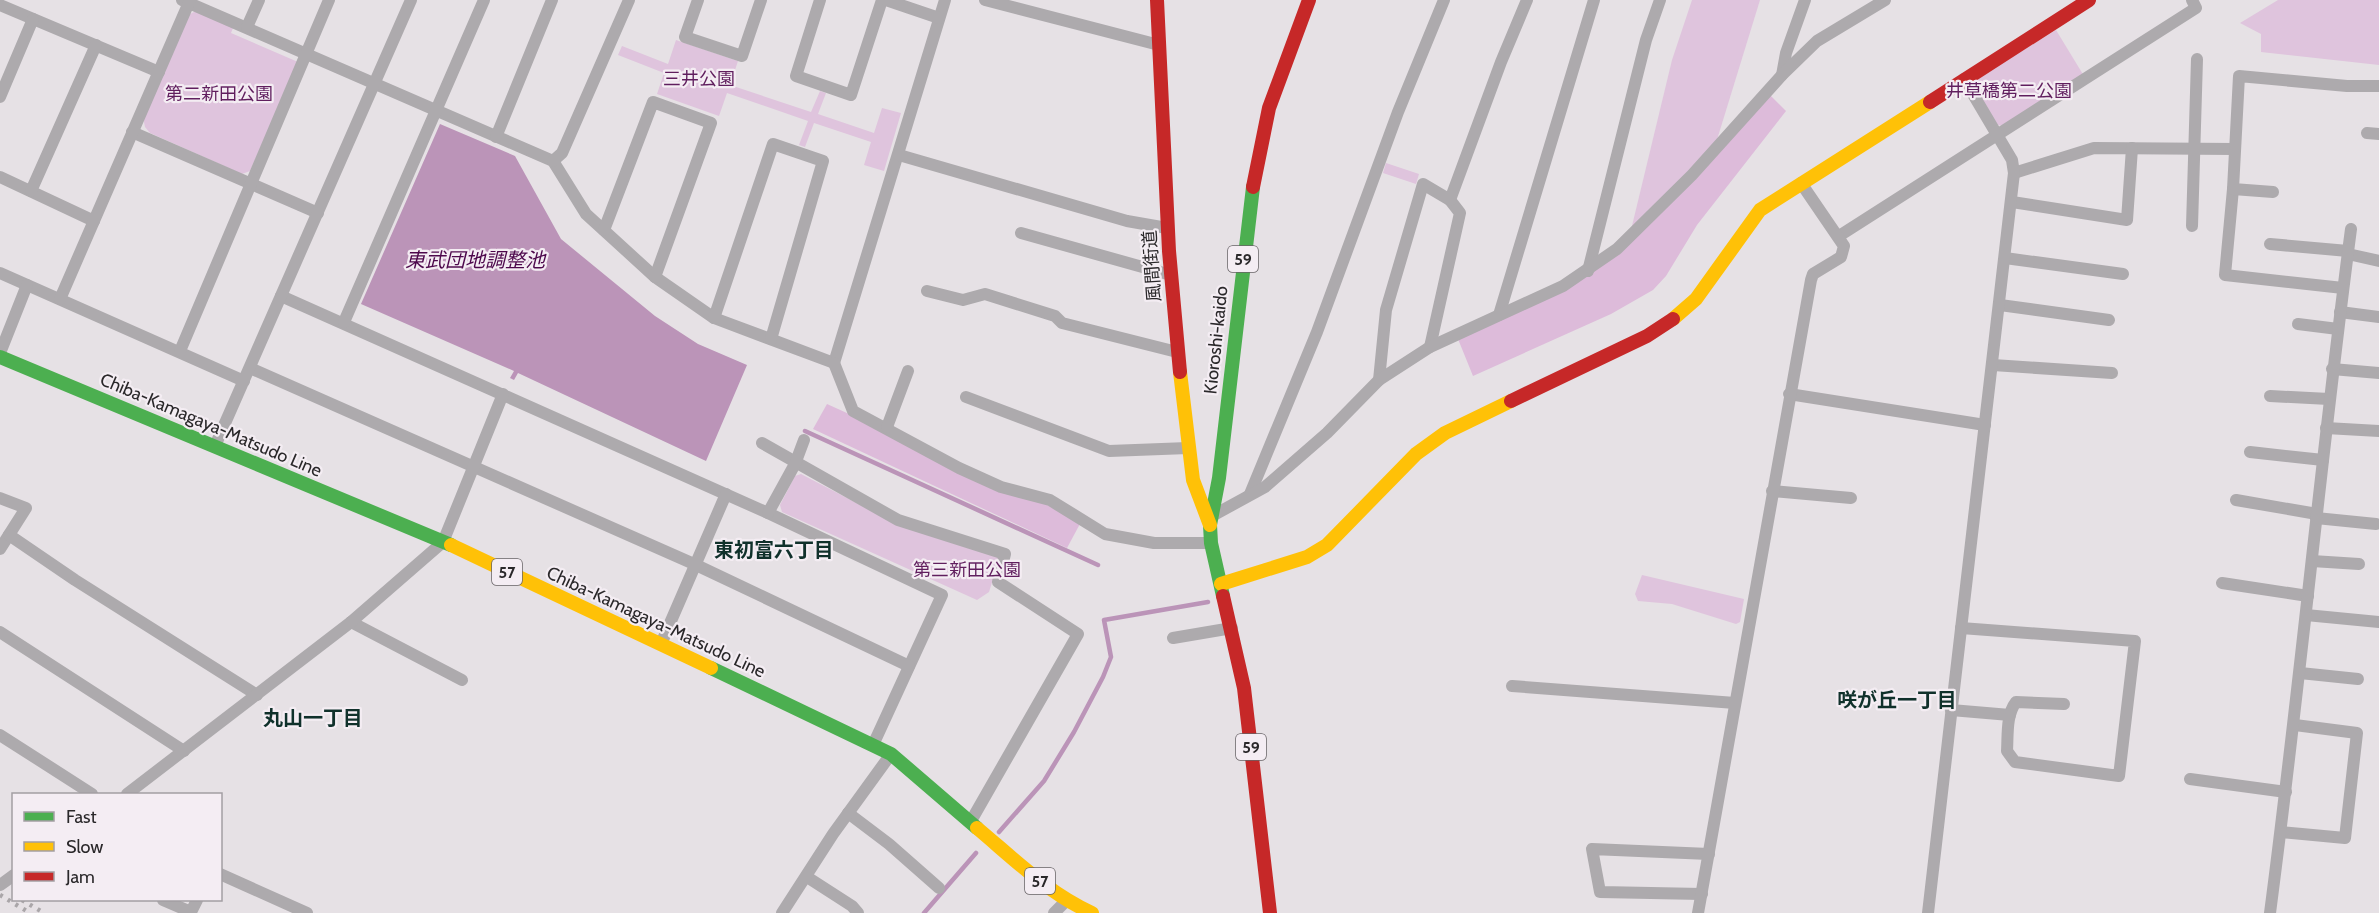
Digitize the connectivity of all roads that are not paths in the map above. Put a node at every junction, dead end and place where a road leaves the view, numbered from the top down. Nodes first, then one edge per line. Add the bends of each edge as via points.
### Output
1 (259, 0) edge
2 (329, 0) edge
3 (411, 0) edge
4 (484, 0) edge
5 (552, 0) edge
6 (629, 0) edge
7 (698, 0) edge
8 (761, 0) edge
9 (820, 0) edge
10 (884, 0) edge
11 (945, 0) edge
12 (985, 0) edge
13 (1157, 0) edge
14 (1309, 0) edge
15 (1444, 0) edge
16 (1527, 0) edge
17 (1594, 0) edge
18 (1660, 0) edge
19 (1805, 0) edge
20 (1886, 0) edge
21 (2089, 0) edge
22 (2192, 0) edge
23 (187, 1) edge
24 (0, 4) edge
25 (939, 18) junction
26 (33, 19) junction
27 (247, 27) junction
28 (96, 45) junction
29 (1159, 45) junction
30 (306, 54) junction
31 (2197, 59) dead end
32 (159, 72) junction
33 (1782, 75) junction
34 (1964, 79) junction
35 (375, 83) junction
36 (2379, 86) edge
37 (0, 97) edge
38 (437, 110) junction
39 (132, 132) junction
40 (1998, 136) junction
41 (495, 137) junction
42 (2132, 148) junction
43 (2194, 148) junction
44 (2235, 149) junction
45 (899, 155) junction
46 (553, 160) junction
47 (2014, 173) junction
48 (0, 177) edge
49 (1802, 183) junction
50 (249, 184) junction
51 (2233, 189) junction
52 (32, 191) junction
53 (2273, 192) dead end
54 (1450, 200) junction
55 (2012, 202) junction
56 (318, 213) junction
57 (94, 221) junction
58 (2192, 226) dead end
59 (1167, 228) junction
60 (2351, 229) dead end
61 (604, 230) junction
62 (1021, 233) dead end
63 (1839, 236) junction
64 (2270, 244) dead end
65 (2348, 253) junction
66 (2005, 258) junction
67 (2379, 261) edge
68 (1588, 271) junction
69 (0, 273) edge
70 (1171, 274) junction
71 (2123, 274) dead end
72 (655, 277) junction
73 (27, 285) junction
74 (2343, 288) junction
75 (927, 291) dead end
76 (281, 296) junction
77 (60, 298) junction
78 (2000, 305) junction
79 (2340, 312) junction
80 (1499, 315) junction
81 (2379, 317) edge
82 (714, 318) junction
83 (2109, 320) dead end
84 (344, 322) junction
85 (2298, 324) dead end
86 (2338, 329) junction
87 (771, 339) junction
88 (1430, 347) junction
89 (180, 351) junction
90 (0, 352) edge
91 (1177, 352) junction
92 (0, 357) edge
93 (834, 363) junction
94 (1993, 365) junction
95 (250, 368) junction
96 (2332, 369) junction
97 (908, 371) dead end
98 (2112, 373) dead end
99 (2379, 373) edge
100 (1379, 380) junction
101 (244, 381) junction
102 (503, 394) junction
103 (1789, 394) junction
104 (2270, 396) dead end
105 (966, 397) dead end
106 (2329, 399) junction
107 (1985, 426) junction
108 (887, 427) junction
109 (2326, 428) junction
110 (2379, 430) edge
111 (804, 440) dead end
112 (762, 443) dead end
113 (215, 446) junction
114 (1188, 448) junction
115 (2250, 452) dead end
116 (2323, 460) junction
117 (795, 464) junction
118 (474, 468) junction
119 (1772, 491) junction
120 (726, 494) junction
121 (1250, 494) junction
122 (0, 498) edge
123 (1851, 498) dead end
124 (2236, 500) dead end
125 (768, 513) junction
126 (2317, 516) junction
127 (1211, 520) junction
128 (2376, 524) dead end
129 (9, 535) junction
130 (443, 542) junction
131 (1211, 543) junction
132 (0, 549) edge
133 (2312, 561) junction
134 (694, 564) junction
135 (2359, 564) dead end
136 (2222, 583) dead end
137 (1221, 584) junction
138 (2308, 596) junction
139 (2306, 615) junction
140 (351, 622) junction
141 (2379, 622) edge
142 (1232, 628) junction
143 (1961, 628) junction
144 (0, 632) edge
145 (1173, 638) dead end
146 (661, 644) junction
147 (909, 666) junction
148 (2300, 673) junction
149 (2358, 679) dead end
150 (462, 680) dead end
151 (1512, 686) dead end
152 (257, 694) junction
153 (1735, 704) junction
154 (2064, 704) dead end
155 (1951, 710) junction
156 (2010, 715) junction
157 (2295, 725) junction
158 (0, 735) edge
159 (873, 745) junction
160 (184, 751) junction
161 (891, 754) junction
162 (2190, 779) dead end
163 (2286, 792) junction
164 (89, 793) edge
165 (130, 793) edge
166 (848, 813) junction
167 (970, 821) junction
168 (2281, 832) junction
169 (1709, 854) junction
170 (222, 875) edge
171 (807, 877) junction
172 (939, 888) dead end
173 (1702, 894) junction
174 (165, 901) edge
175 (196, 901) edge
176 (1066, 901) junction
177 (307, 913) edge
178 (782, 913) edge
179 (858, 913) edge
180 (1054, 913) edge
181 (1092, 913) edge
182 (1270, 913) edge
183 (1698, 913) edge
184 (1928, 913) edge
185 (2270, 913) edge

1 - 27 street
2 - 30 street
3 - 35 street
4 - 38 street
5 - 41 street
6 - 46 street via 562,153
7 - 8 street via 685,37 742,56
9 - 10 street via 796,76 851,95
10 - 25 street
11 - 25 street
12 - 29 street
13 - 29 main road, 風間街道
14 - 127 main road, Kioroshi-kaido / 59 via 1269,108 1255,166
15 - 121 street via 1317,332
16 - 54 street
17 - 80 street
18 - 68 street via 1646,39
19 - 33 street via 1785,52
20 - 33 street via 1817,41
21 - 34 main road
22 - 40 street via 2196,8
23 - 27 street
23 - 32 street
24 - 26 street
25 - 45 street
26 - 28 street
26 - 37 street
27 - 30 street
28 - 32 street
28 - 52 street
29 - 59 main road, 風間街道
30 - 35 street
30 - 50 street
31 - 43 street
32 - 39 street
33 - 68 street via 1692,175 1617,249
34 - 40 street
34 - 49 main road
35 - 38 street
35 - 56 street
36 - 44 street via 2239,76
38 - 41 street
38 - 84 street
39 - 50 street
39 - 57 street
40 - 47 street via 2012,160
40 - 63 street
41 - 46 street
42 - 43 street
42 - 47 street via 2094,148
42 - 55 street via 2127,220
43 - 44 street
43 - 58 street
44 - 51 street
45 - 59 street via 1127,221
45 - 93 street
46 - 61 street via 586,214
47 - 55 street
48 - 52 street
49 - 63 street
49 - 137 main road via 1755,216 1696,299 1677,317 1647,336 1445,433 1416,454 1327,545 1307,557
50 - 56 street
50 - 89 street
51 - 53 street
51 - 74 street via 2225,275
52 - 57 street
54 - 88 street via 1460,213
54 - 100 street via 1423,184 1386,310
55 - 66 street
56 - 76 street
57 - 77 street
59 - 70 main road, 風間街道
60 - 65 street
61 - 72 street
61 - 72 street via 653,102 711,123
62 - 70 street
63 - 103 street via 1844,246 1841,257 1813,274 1811,280
64 - 65 street
65 - 67 street
65 - 74 street
66 - 71 street
66 - 78 street
68 - 80 street
69 - 73 street
70 - 91 main road, 風間街道
72 - 82 street
73 - 77 street
73 - 90 street
74 - 79 street
75 - 91 street via 963,300 985,294 1055,316 1062,323
76 - 84 street
76 - 95 street
77 - 89 street
78 - 83 street
78 - 94 street
79 - 81 street
79 - 86 street
80 - 88 street
82 - 87 street
82 - 87 street via 773,144 823,161
84 - 102 street
85 - 86 street
86 - 96 street
87 - 93 street
88 - 100 street
89 - 101 street
91 - 114 main road, 風間街道
92 - 113 main road, Chiba-Kamagaya-Matsudo Line / 57
93 - 108 street via 853,411
94 - 98 street
94 - 107 street
95 - 101 street
95 - 118 street
96 - 99 street
96 - 106 street
97 - 108 street
100 - 121 street via 1327,433 1265,487
101 - 113 street
102 - 118 street
102 - 120 street
103 - 107 street
103 - 119 street
104 - 106 street
105 - 114 street via 1109,451
106 - 109 street
107 - 143 street
108 - 131 street via 1001,487 1050,500 1106,534 1154,543
109 - 110 street
109 - 116 street
111 - 117 street
112 - 117 street
113 - 130 main road, Chiba-Kamagaya-Matsudo Line / 57
114 - 127 main road, 風間街道 via 1194,492
115 - 116 street
116 - 126 street
117 - 125 street
117 - 167 street via 898,520 1005,554 998,582 1078,634
118 - 130 street
118 - 134 street
119 - 123 street
119 - 153 street
120 - 125 street
120 - 134 street
121 - 127 street
122 - 129 street via 26,508
124 - 126 street
125 - 147 street via 942,595
126 - 128 street
126 - 133 street
127 - 131 main road, Kioroshi-kaido / 59
129 - 132 street
129 - 152 street
130 - 140 street
130 - 146 main road, Chiba-Kamagaya-Matsudo Line / 57
131 - 137 main road, Kioroshi-kaido / 59
133 - 135 street
133 - 138 street
134 - 146 street
134 - 147 street
136 - 138 street
137 - 142 main road, 59
138 - 139 street
139 - 141 street
139 - 148 street
140 - 150 street
140 - 152 street
142 - 145 street
142 - 182 main road, 59 via 1244,688
143 - 155 street
143 - 156 street via 2135,641 2119,776 2015,762 2007,751
144 - 160 street
146 - 159 main road, Chiba-Kamagaya-Matsudo Line / 57
147 - 159 street
148 - 149 street
148 - 157 street
151 - 153 street
152 - 160 street
153 - 169 street
154 - 156 street via 2016,702
155 - 156 street
155 - 184 street
157 - 163 street
157 - 168 street via 2356,733 2345,838
158 - 164 street
159 - 161 main road, Chiba-Kamagaya-Matsudo Line / 57
160 - 165 street
161 - 166 street
161 - 167 main road, Chiba-Kamagaya-Matsudo Line / 57
162 - 163 street
163 - 168 street
166 - 171 street
166 - 172 street
167 - 176 main road, Chiba-Kamagaya-Matsudo Line / 57
168 - 185 street
169 - 173 street
169 - 173 street via 1592,849 1600,892
170 - 177 street
171 - 178 street
171 - 179 street
173 - 183 street
174 - 175 street via 191,912
176 - 180 street
176 - 181 main road, Chiba-Kamagaya-Matsudo Line / 57

